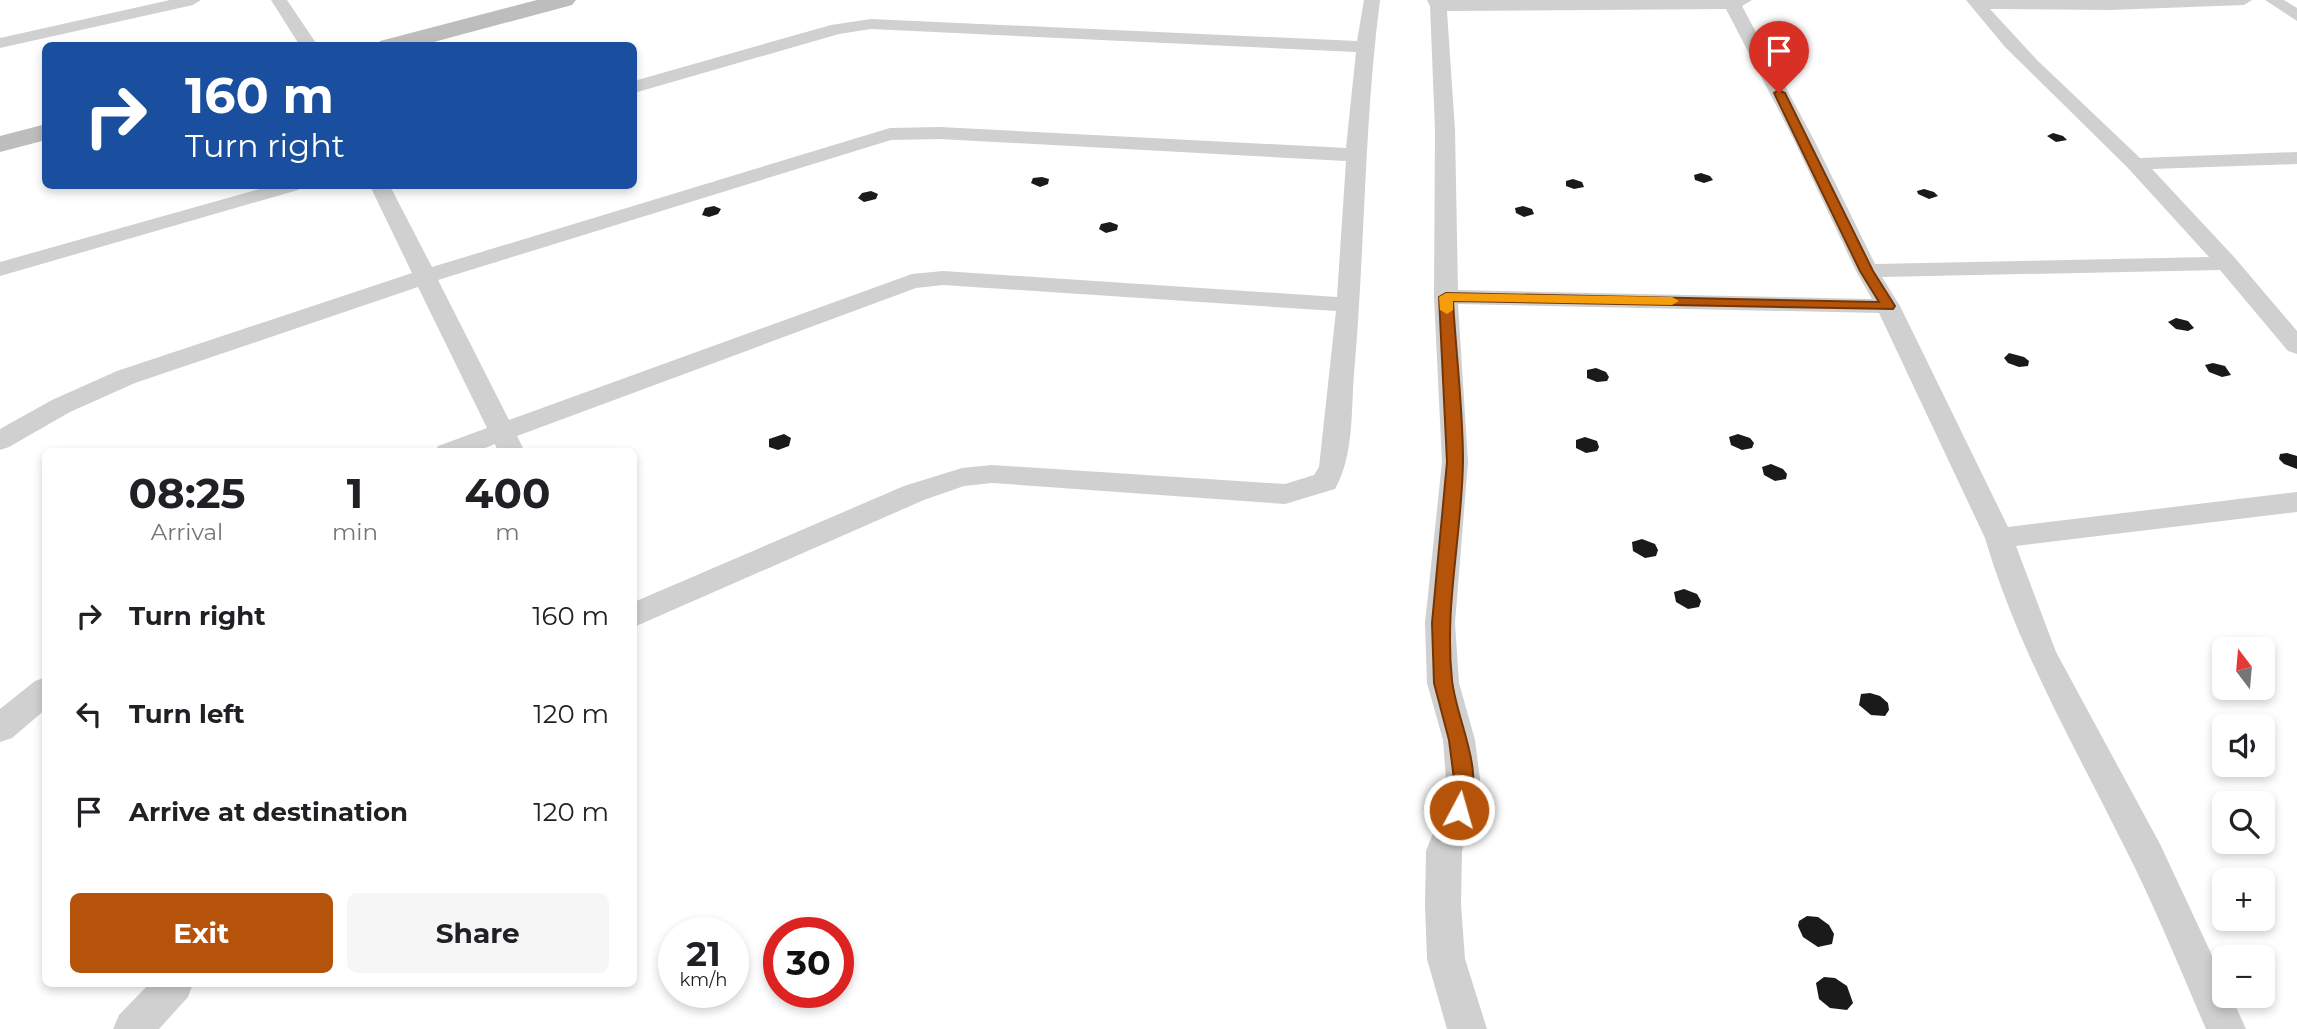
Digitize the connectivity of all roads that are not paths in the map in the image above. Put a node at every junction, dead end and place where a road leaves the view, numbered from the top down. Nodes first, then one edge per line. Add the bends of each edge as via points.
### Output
1 (193, 0) edge
2 (279, 0) edge
3 (564, 0) edge
4 (1372, 0) edge
5 (2244, 0) edge
6 (2273, 0) edge
7 (1735, 1) edge
8 (1975, 2) edge
9 (1436, 3) edge
10 (2297, 16) edge
11 (306, 42) edge
12 (404, 42) edge
13 (0, 43) edge
14 (1364, 47) junction
15 (637, 86) edge
16 (42, 133) edge
17 (0, 144) edge
18 (1355, 155) junction
19 (2297, 158) edge
20 (2135, 164) junction
21 (280, 189) edge
22 (382, 189) edge
23 (2227, 263) junction
24 (0, 269) edge
25 (1867, 271) junction
26 (427, 276) junction
27 (1446, 297) junction
28 (1348, 306) junction
29 (1888, 306) junction
30 (2287, 322) edge
31 (2297, 346) edge
32 (501, 429) junction
33 (0, 441) edge
34 (456, 448) edge
35 (510, 448) edge
36 (2297, 502) edge
37 (1999, 538) junction
38 (637, 614) edge
39 (42, 693) edge
40 (0, 728) edge
41 (171, 987) edge
42 (133, 1029) edge
43 (1467, 1029) edge
44 (2226, 1029) edge

1 - 13 street
2 - 11 street
3 - 12 street
4 - 14 street
5 - 8 street via 2110,5
6 - 10 street
7 - 9 street
7 - 25 street
8 - 20 street
9 - 27 street via 1445,130
14 - 15 street via 871,24 837,29
14 - 18 street
16 - 17 street
18 - 26 street via 890,134
18 - 28 street
19 - 20 street
20 - 23 street
21 - 24 street
22 - 26 street
23 - 25 street
23 - 30 street
25 - 29 street
26 - 32 street
26 - 33 street via 126,377 70,400
27 - 29 street
27 - 43 street via 1455,462 1440,623 1443,683 1459,740 1463,779 1459,810 1444,851 1443,905 1446,959
28 - 32 street via 943,278 912,281
28 - 38 street via 1332,467 1325,482 1309,489 1253,493 992,474 962,477 914,493
29 - 37 street
30 - 31 street
32 - 34 street
32 - 35 street
36 - 37 street
37 - 44 street via 2027,624 2136,835
39 - 40 street
41 - 42 street

